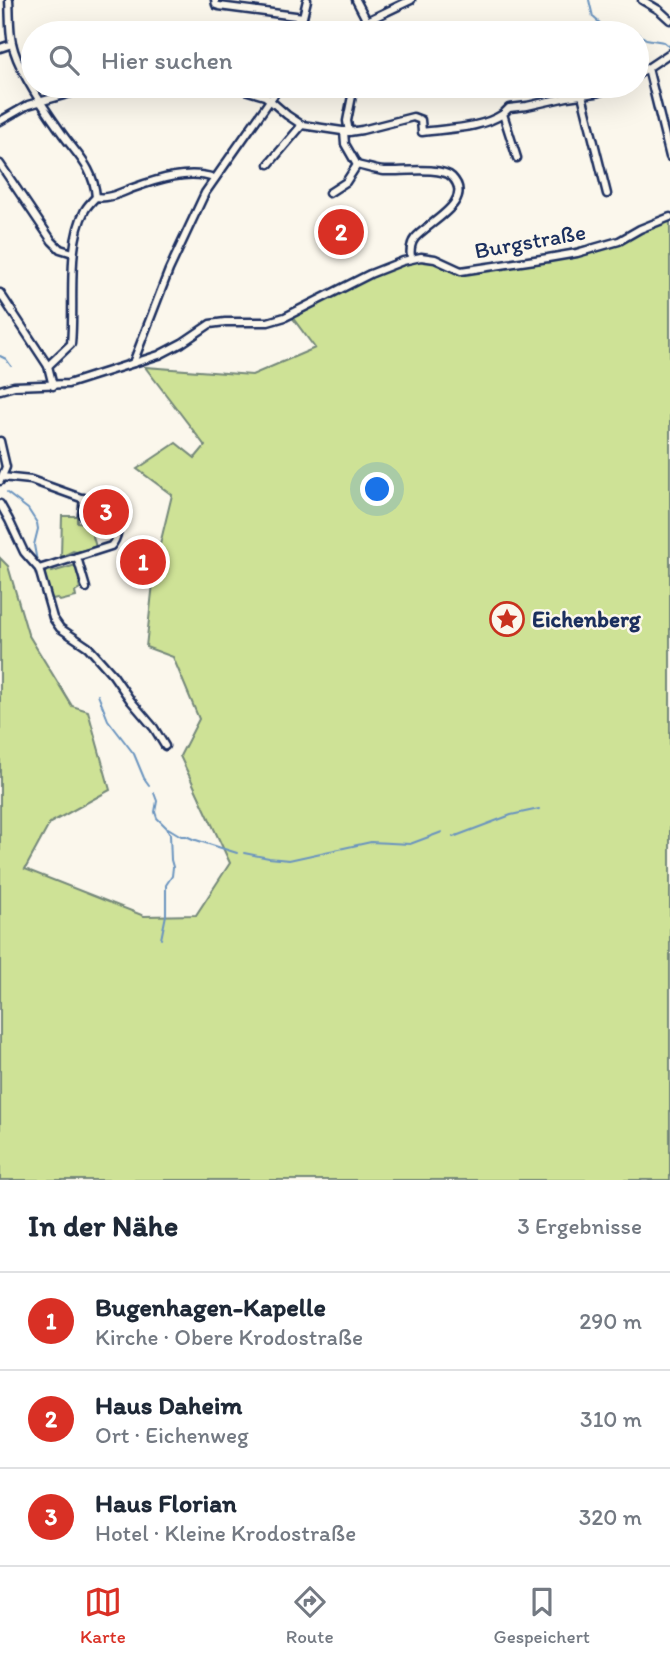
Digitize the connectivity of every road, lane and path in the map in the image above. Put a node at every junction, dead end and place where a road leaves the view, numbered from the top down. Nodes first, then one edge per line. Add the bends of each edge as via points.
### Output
1 (9, 0) edge
2 (215, 0) edge
3 (307, 0) edge
4 (356, 0) edge
5 (411, 0) edge
6 (642, 0) edge
7 (670, 20) edge
8 (367, 21) joint
9 (12, 44) junction
10 (0, 48) edge
11 (670, 53) edge
12 (21, 67) edge
13 (649, 67) edge
14 (649, 72) edge
15 (38, 98) edge
16 (51, 98) edge
17 (352, 98) edge
18 (565, 98) edge
19 (583, 98) edge
20 (269, 99) joint
21 (40, 101) junction
22 (503, 114) junction
23 (0, 121) edge
24 (302, 125) junction
25 (347, 132) junction
26 (670, 157) edge
27 (517, 158) dead end
28 (0, 164) edge
29 (269, 164) dead end
30 (357, 165) junction
31 (214, 178) junction
32 (329, 193) dead end
33 (607, 194) dead end
34 (96, 197) junction
35 (670, 217) edge
36 (74, 253) junction
37 (411, 258) junction
38 (0, 293) edge
39 (133, 363) junction
40 (48, 366) junction
41 (53, 386) junction
42 (0, 390) edge
43 (0, 441) edge
44 (1, 479) edge
45 (84, 498) junction
46 (0, 504) edge
47 (82, 515) dead end
48 (77, 557) junction
49 (38, 569) junction
50 (86, 588) dead end
51 (165, 746) dead end

1 - 9 street
2 - 3 street via 219,6 303,17
4 - 8 street
5 - 8 street
6 - 7 street
9 - 10 street
9 - 12 street
11 - 13 street
14 - 26 street
15 - 21 street
16 - 21 street
17 - 25 street
18 - 22 street via 509,108
19 - 33 street
20 - 24 street
20 - 31 street
21 - 23 street
21 - 34 street via 86,164
22 - 25 street via 492,121 422,132 421,120 413,117
22 - 27 street
24 - 25 street
24 - 29 street
25 - 30 street via 345,144
28 - 36 street via 52,241
30 - 32 street via 351,177
30 - 37 street via 380,171 444,172 454,179 458,192 454,205 416,236
31 - 34 street via 172,177 106,198
31 - 39 street via 169,270
34 - 36 street via 86,209
35 - 37 street, Burgstraße via 619,241 548,258 461,271 435,259
36 - 40 street via 71,344
37 - 39 street via 285,317 210,324 170,349
38 - 40 street
39 - 41 street
40 - 41 street
41 - 42 street
43 - 44 street via 6,467
44 - 45 street via 31,480
45 - 47 street
45 - 48 street via 119,503 116,541
46 - 49 street via 21,547
48 - 49 street
48 - 50 street
49 - 51 street via 60,628 89,647

